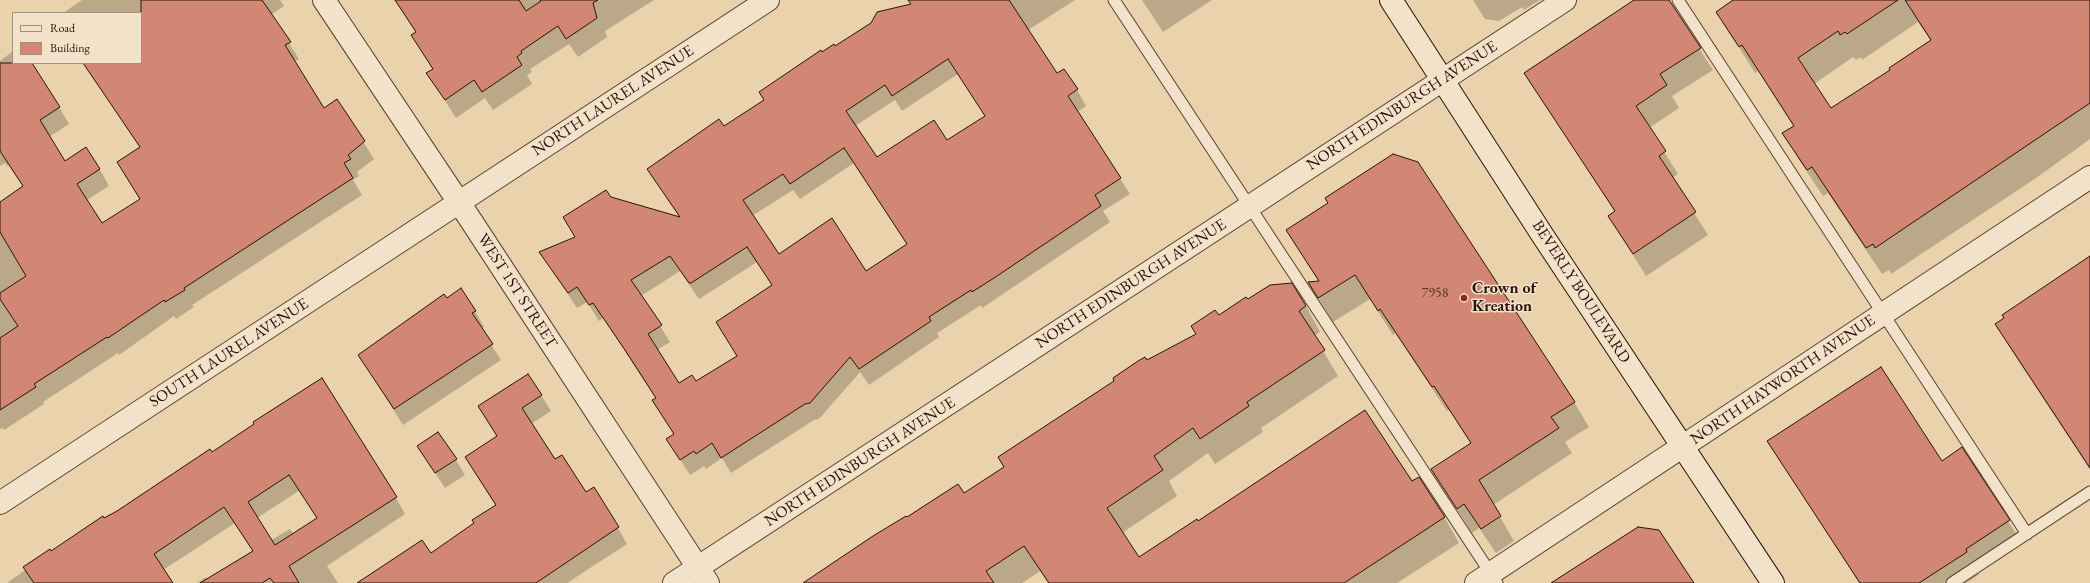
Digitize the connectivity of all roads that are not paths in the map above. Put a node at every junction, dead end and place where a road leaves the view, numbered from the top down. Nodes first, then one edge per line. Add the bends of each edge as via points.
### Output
1 (324, 0) edge
2 (768, 0) edge
3 (1114, 0) edge
4 (1391, 0) edge
5 (1565, 0) edge
6 (1678, 0) edge
7 (1442, 80) junction
8 (2090, 177) edge
9 (459, 203) junction
10 (1249, 206) junction
11 (1884, 313) junction
12 (1682, 448) junction
13 (2090, 492) edge
14 (0, 503) edge
15 (2027, 534) junction
16 (703, 576) edge
17 (1488, 580) edge
18 (674, 583) edge
19 (1773, 583) edge
20 (1952, 583) edge

1 - 9 street, WEST 1ST STREET
2 - 9 street, NORTH LAUREL AVENUE
3 - 10 lane
4 - 7 street, BEVERLY BOULEVARD
5 - 7 street, NORTH EDINBURGH AVENUE
6 - 11 lane
7 - 10 street, NORTH EDINBURGH AVENUE
7 - 12 street, BEVERLY BOULEVARD
8 - 11 street, NORTH HAYWORTH AVENUE
9 - 14 street, SOUTH LAUREL AVENUE
9 - 16 street, WEST 1ST STREET
10 - 16 street, NORTH EDINBURGH AVENUE
10 - 17 lane
11 - 12 street, NORTH HAYWORTH AVENUE
11 - 15 lane
12 - 17 street, NORTH HAYWORTH AVENUE
12 - 19 street, BEVERLY BOULEVARD
13 - 15 lane
15 - 20 lane
16 - 18 street, NORTH EDINBURGH AVENUE

